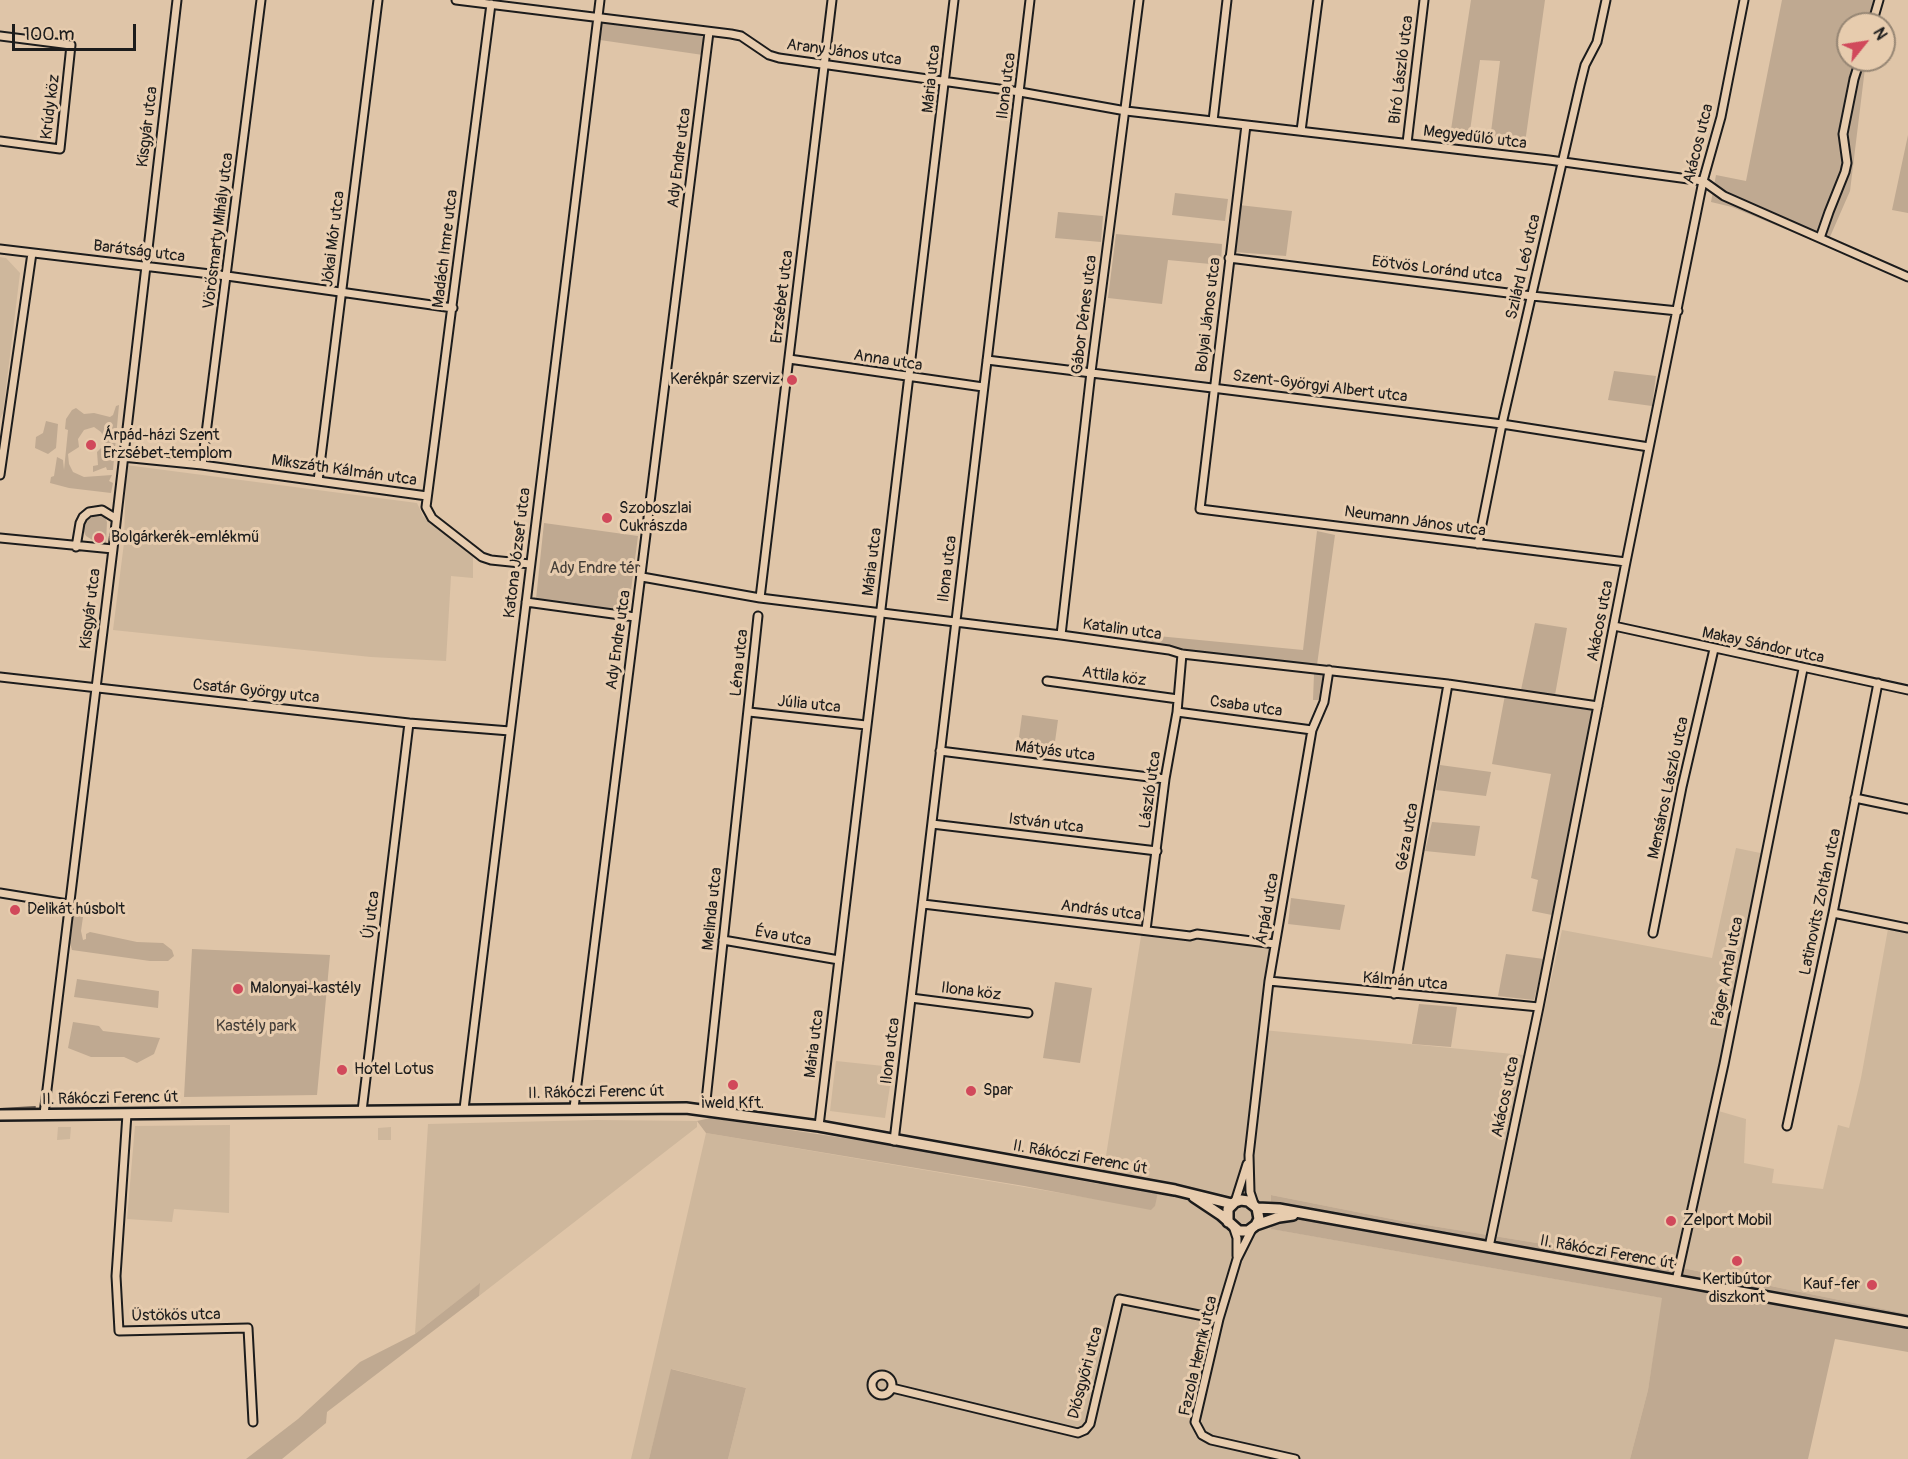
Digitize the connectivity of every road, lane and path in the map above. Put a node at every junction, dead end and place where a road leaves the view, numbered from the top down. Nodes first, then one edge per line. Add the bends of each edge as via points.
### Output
1 (177, 0) edge
2 (261, 0) edge
3 (378, 0) edge
4 (456, 0) edge
5 (600, 0) edge
6 (832, 0) edge
7 (954, 0) edge
8 (1030, 0) edge
9 (1139, 0) edge
10 (1227, 0) edge
11 (1318, 0) edge
12 (1424, 0) edge
13 (1606, 0) edge
14 (1744, 0) edge
15 (491, 4) junction
16 (597, 17) junction
17 (709, 32) junction
18 (0, 36) edge
19 (824, 64) junction
20 (1856, 72) edge
21 (945, 81) junction
22 (1020, 92) junction
23 (1126, 111) junction
24 (1213, 121) junction
25 (1246, 125) junction
26 (1300, 131) junction
27 (0, 141) edge
28 (1407, 143) junction
29 (1562, 161) junction
30 (1703, 181) junction
31 (1820, 238) junction
32 (0, 249) edge
33 (32, 253) junction
34 (1229, 258) junction
35 (145, 266) junction
36 (227, 276) junction
37 (1908, 276) edge
38 (341, 292) junction
39 (1532, 296) junction
40 (453, 308) junction
41 (1678, 311) junction
42 (789, 358) junction
43 (987, 360) junction
44 (1091, 372) junction
45 (909, 378) junction
46 (983, 387) junction
47 (1214, 387) junction
48 (1502, 424) junction
49 (1649, 447) junction
50 (122, 457) junction
51 (202, 465) junction
52 (0, 475) edge
53 (318, 481) junction
54 (428, 496) junction
55 (1200, 509) joint
56 (115, 518) junction
57 (0, 538) edge
58 (1478, 544) junction
59 (76, 547) junction
60 (113, 549) junction
61 (1626, 562) junction
62 (530, 564) junction
63 (642, 576) junction
64 (760, 598) junction
65 (526, 602) junction
66 (880, 613) junction
67 (758, 616) dead end
68 (635, 617) junction
69 (955, 622) junction
70 (1614, 626) junction
71 (1061, 635) junction
72 (1714, 650) junction
73 (1182, 654) junction
74 (1803, 669) junction
75 (1329, 670) junction
76 (0, 676) edge
77 (1047, 681) dead end
78 (1878, 683) junction
79 (1448, 684) junction
80 (95, 687) junction
81 (1908, 690) edge
82 (1178, 699) junction
83 (1598, 706) junction
84 (749, 712) junction
85 (1177, 712) junction
86 (409, 723) junction
87 (866, 725) junction
88 (1312, 730) junction
89 (510, 731) junction
90 (940, 751) junction
91 (1165, 779) junction
92 (1856, 798) junction
93 (1908, 809) edge
94 (932, 824) junction
95 (1157, 851) junction
96 (0, 893) edge
97 (68, 904) junction
98 (923, 904) junction
99 (1833, 913) junction
100 (1908, 928) edge
101 (1146, 930) junction
102 (1653, 933) dead end
103 (723, 940) junction
104 (1275, 944) junction
105 (839, 960) junction
106 (1269, 981) junction
107 (1394, 994) junction
108 (911, 998) junction
109 (1539, 1007) junction
110 (1028, 1013) dead end
111 (574, 1108) junction
112 (464, 1109) junction
113 (705, 1110) junction
114 (362, 1111) junction
115 (44, 1114) junction
116 (127, 1114) junction
117 (0, 1115) edge
118 (819, 1126) junction
119 (1787, 1126) dead end
120 (894, 1141) junction
121 (1250, 1155) junction
122 (1186, 1193) junction
123 (1234, 1203) junction
124 (1255, 1206) junction
125 (1302, 1213) junction
126 (1231, 1226) junction
127 (1254, 1227) junction
128 (1489, 1247) junction
129 (1237, 1259) junction
130 (1676, 1281) junction
131 (1219, 1319) junction
132 (1908, 1323) edge
133 (892, 1388) dead end
134 (253, 1422) dead end
135 (1295, 1459) edge

1 - 35 street, Kisgyár utca
2 - 36 street, Vörösmarty Mihály utca
3 - 38 street, Jókai Mór utca
4 - 15 street, Arany János utca
5 - 16 street, Katona József utca
6 - 19 street, Erzsébet utca
7 - 21 street, Mária utca
8 - 22 street, Ilona utca
9 - 23 street, Gábor Dénes utca
10 - 24 street
11 - 26 street
12 - 28 street, Bíró László utca
13 - 29 street, Szilárd Leó utca via 1597,42 1585,64
14 - 30 street, Akácos utca via 1721,117
15 - 16 street, Arany János utca
15 - 40 street, Madách Imre utca
16 - 17 street, Arany János utca
16 - 62 street, Katona József utca
17 - 19 street, Arany János utca via 741,36 778,58
17 - 63 street, Ady Endre utca
18 - 27 street, Krúdy köz via 71,45 60,149
19 - 21 street, Arany János utca
19 - 42 street, Erzsébet utca
20 - 31 street via 1843,134 1847,163
21 - 22 street, Arany János utca
21 - 45 street, Mária utca
22 - 23 street, Megyedűlő utca
22 - 43 street, Ilona utca
23 - 24 street, Megyedűlő utca
23 - 44 street, Gábor Dénes utca
24 - 25 street, Megyedűlő utca
25 - 26 street, Megyedűlő utca
25 - 34 street, Bolyai János utca
26 - 28 street, Megyedűlő utca
28 - 29 street, Megyedűlő utca
29 - 30 street, Megyedűlő utca
29 - 39 street, Szilárd Leó utca
30 - 31 street, Megyedűlő utca via 1724,196
30 - 41 street, Akácos utca
31 - 37 street, Megyedűlő utca
32 - 33 street, Barátság utca
33 - 35 street, Barátság utca
33 - 52 street
34 - 39 street, Eötvös Loránd utca
34 - 47 street, Bolyai János utca
35 - 36 street, Barátság utca
35 - 50 street, Kisgyár utca
36 - 38 street, Barátság utca
36 - 51 street, Vörösmarty Mihály utca
38 - 40 street, Barátság utca
38 - 53 street, Jókai Mór utca
39 - 41 street, Eötvös Loránd utca
39 - 48 street, Szilárd Leó utca
40 - 54 street, Madách Imre utca
41 - 49 street, Akácos utca
42 - 45 street, Anna utca
42 - 64 street, Erzsébet utca
43 - 44 street, Szent-Györgyi Albert utca
43 - 46 street, Ilona utca
44 - 47 street, Szent-Györgyi Albert utca
44 - 71 street, Gábor Dénes utca
45 - 46 street, Anna utca
45 - 66 street, Mária utca
46 - 69 street, Ilona utca
47 - 48 street, Szent-Györgyi Albert utca
47 - 55 street, Bolyai János utca
48 - 49 street, Szent-Györgyi Albert utca
48 - 58 street, Szilárd Leó utca
49 - 61 street, Akácos utca
50 - 51 street, Mikszáth Kálmán utca
50 - 56 street, Kisgyár utca
51 - 53 street, Mikszáth Kálmán utca
53 - 54 street, Mikszáth Kálmán utca
54 - 62 street, Mikszáth Kálmán utca via 426,507 432,518 482,557
55 - 58 street, Neumann János utca
56 - 59 street via 102,510 89,512 81,520
56 - 60 street, Kisgyár utca
57 - 59 street
58 - 61 street, Neumann János utca
59 - 60 street
60 - 80 street, Kisgyár utca
61 - 70 street, Akácos utca
62 - 65 street, Katona József utca
63 - 64 street, Katalin utca
63 - 68 street, Ady Endre utca
64 - 66 street, Katalin utca
65 - 68 street
65 - 89 street, Katona József utca
66 - 69 street, Katalin utca
66 - 87 street, Mária utca
67 - 84 street, Léna utca
68 - 111 street, Ady Endre utca
69 - 71 street, Katalin utca
69 - 90 street, Ilona utca
70 - 72 street, Makay Sándor utca
70 - 83 street, Akácos utca
71 - 73 street, Katalin utca
72 - 74 street, Makay Sándor utca
72 - 102 street, Mensáros László utca
73 - 75 street, Katalin utca
73 - 82 street, László utca
74 - 78 street, Makay Sándor utca
74 - 130 street, Páger Antal utca
75 - 79 street, Katalin utca
75 - 88 street, Árpád utca via 1324,702
76 - 80 street, Csatár György utca
77 - 82 street, Attila köz
78 - 81 street, Makay Sándor utca
78 - 92 street, Latinovits Zoltán utca
79 - 83 street, Katalin utca
79 - 107 street, Géza utca
80 - 86 street, Csatár György utca
80 - 97 street, Kisgyár utca
82 - 85 street, László utca
83 - 109 street, Akácos utca
84 - 87 street, Júlia utca
84 - 103 street, Melinda utca
85 - 88 street, Csaba utca
85 - 91 street, László utca
86 - 89 street, Csatár György utca
86 - 114 street, Új utca
87 - 105 street, Mária utca
88 - 104 street, Árpád utca
89 - 112 street, Katona József utca
90 - 91 street, Mátyás utca
90 - 94 street, Ilona utca
91 - 95 street, László utca
92 - 93 street
92 - 99 street, Latinovits Zoltán utca
94 - 95 street, István utca
94 - 98 street, Ilona utca
95 - 101 street, László utca
96 - 97 street
97 - 115 street, Kisgyár utca
98 - 101 street, András utca
98 - 108 street, Ilona utca
99 - 100 street
99 - 119 street, Latinovits Zoltán utca
101 - 104 street, András utca
103 - 105 street, Éva utca
103 - 113 street, Melinda utca
104 - 106 street, Árpád utca
105 - 118 street, Mária utca
106 - 107 street, Kálmán utca
106 - 121 street, Árpád utca
107 - 109 street, Kálmán utca
108 - 110 street, Ilona köz
108 - 120 street, Ilona utca
109 - 128 street, Akácos utca
111 - 112 main road, II. Rákóczi Ferenc út
111 - 113 main road, II. Rákóczi Ferenc út
112 - 114 main road, II. Rákóczi Ferenc út
113 - 118 main road, II. Rákóczi Ferenc út
114 - 116 main road, II. Rákóczi Ferenc út
115 - 116 main road, II. Rákóczi Ferenc út
115 - 117 main road, II. Rákóczi Ferenc út
116 - 134 street, Üstökös utca via 116,1276 119,1331 248,1328
118 - 120 main road, II. Rákóczi Ferenc út
120 - 122 main road, II. Rákóczi Ferenc út
121 - 123 street, Árpád utca
121 - 124 street, Árpád utca via 1250,1192
122 - 123 main road, II. Rákóczi Ferenc út
122 - 126 main road, II. Rákóczi Ferenc út
123 - 124 main road, II. Rákóczi Ferenc út via 1241,1200
123 - 126 main road via 1227,1215
124 - 125 main road, II. Rákóczi Ferenc út
124 - 127 main road via 1259,1213
125 - 127 main road, II. Rákóczi Ferenc út
125 - 128 main road, II. Rákóczi Ferenc út
126 - 127 main road, II. Rákóczi Ferenc út via 1243,1232
126 - 129 street via 1237,1238
127 - 129 street
128 - 130 main road, II. Rákóczi Ferenc út
129 - 131 street, Fazola Henrik utca
130 - 132 main road, II. Rákóczi Ferenc út
131 - 133 street, Diósgyőri utca via 1119,1299 1090,1424 1077,1433
131 - 135 street, Fazola Henrik utca via 1195,1422 1197,1429 1211,1440

